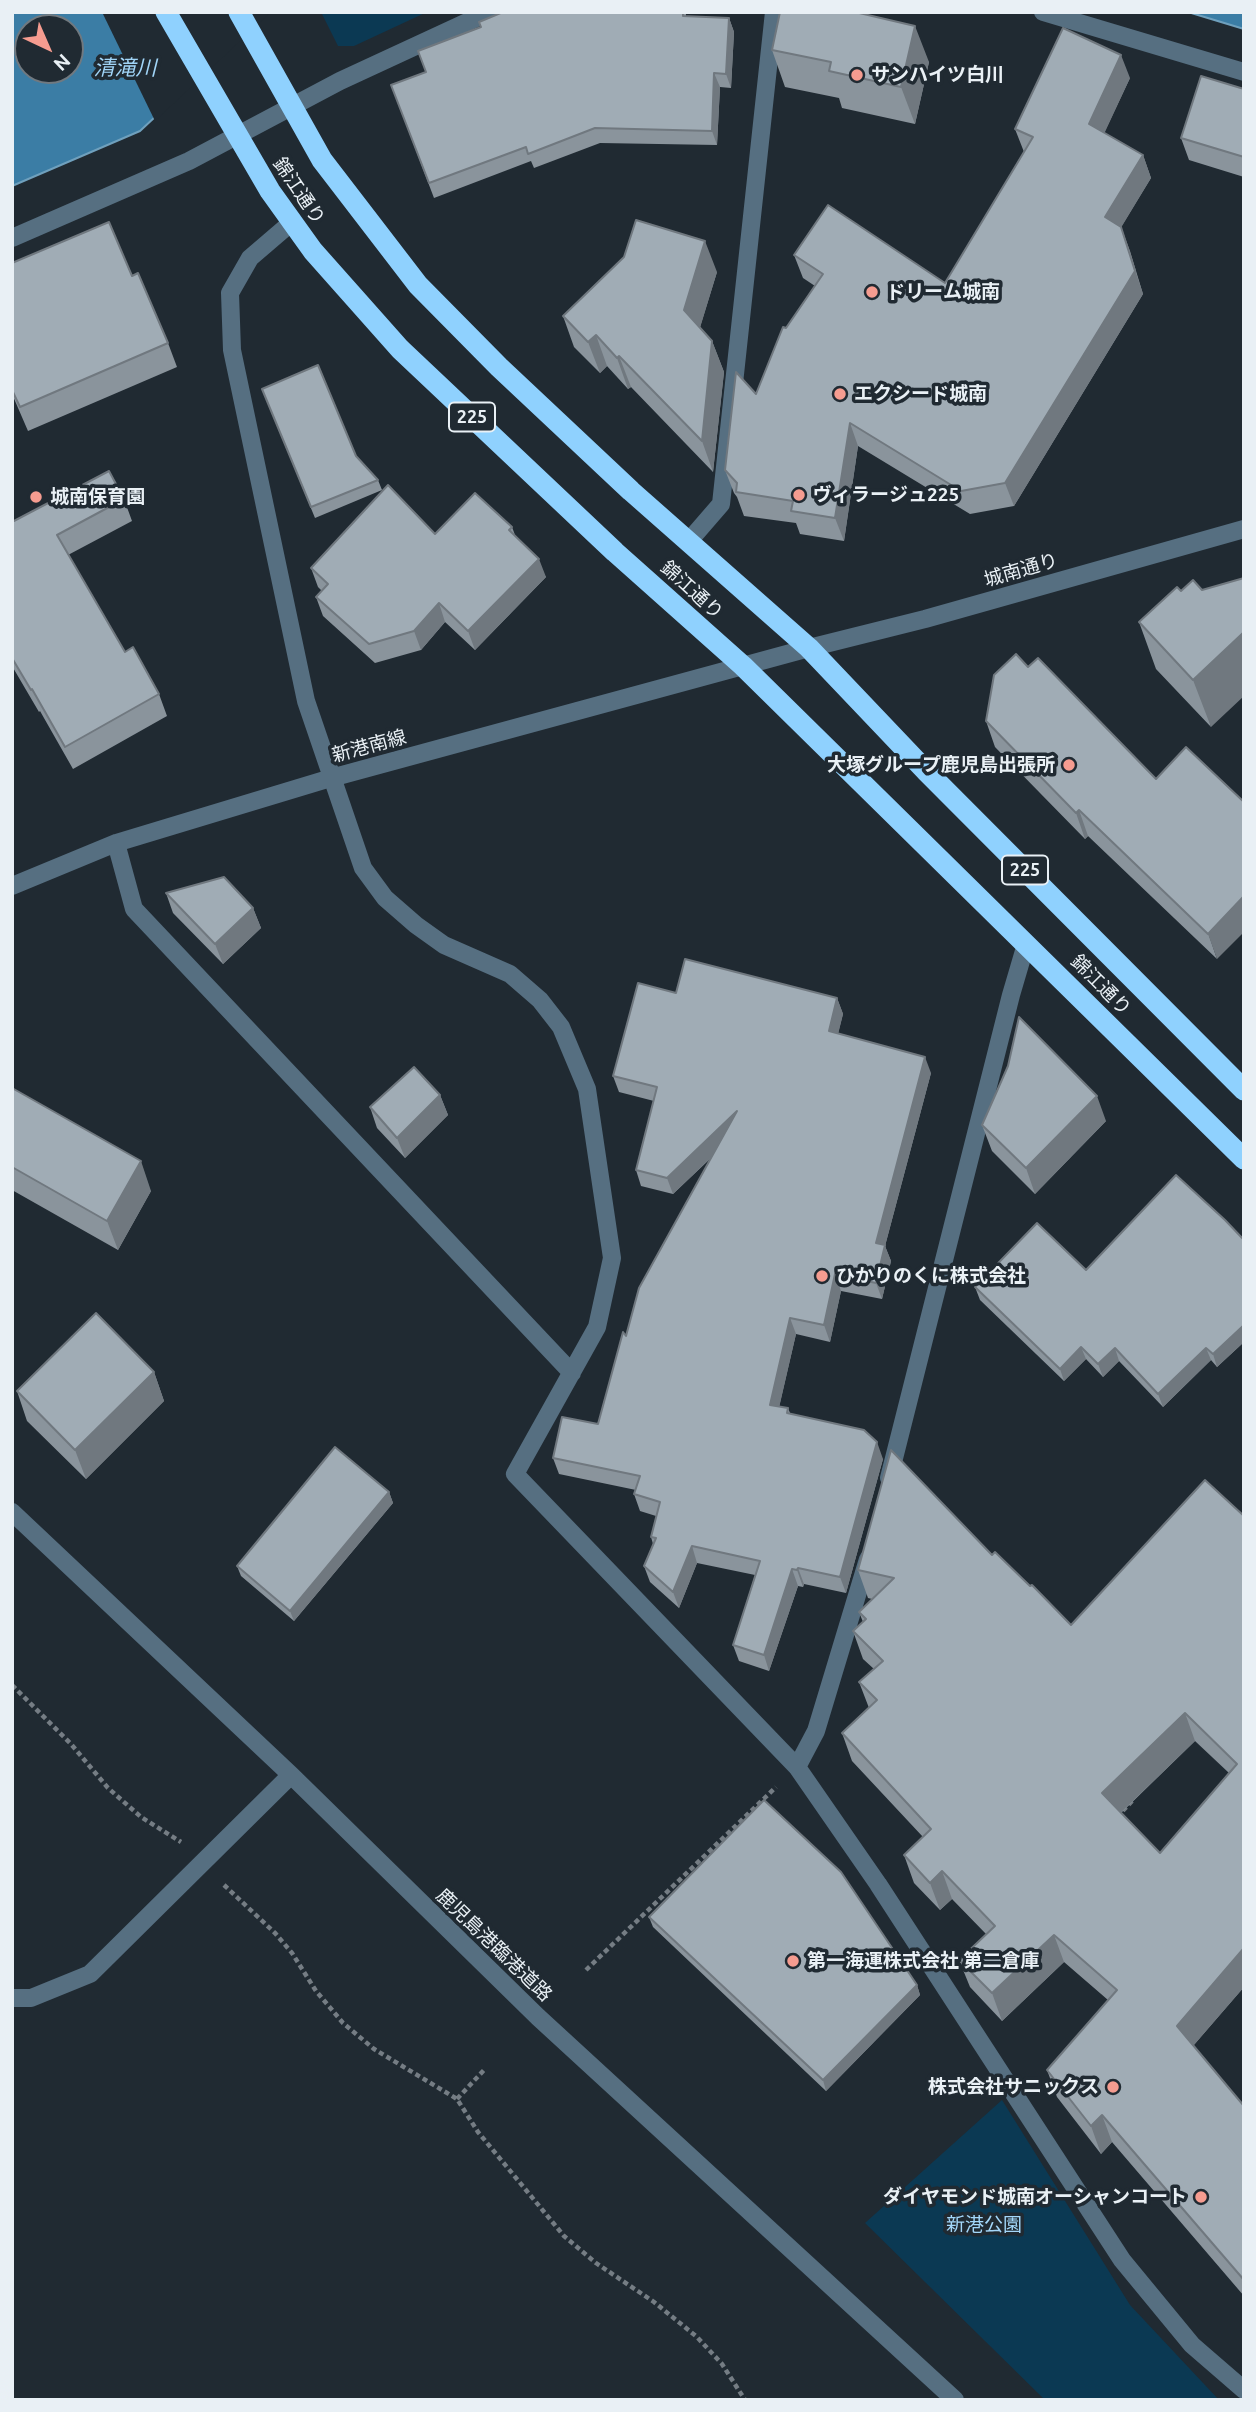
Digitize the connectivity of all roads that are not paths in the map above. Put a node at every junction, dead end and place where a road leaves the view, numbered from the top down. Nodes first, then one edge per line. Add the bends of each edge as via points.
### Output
1 (166, 12) edge
2 (239, 12) edge
3 (489, 12) edge
4 (774, 12) edge
5 (1043, 12) edge
6 (1244, 72) edge
7 (293, 106) junction
8 (236, 136) junction
9 (292, 222) junction
10 (12, 238) edge
11 (1244, 529) edge
12 (689, 541) junction
13 (809, 648) junction
14 (743, 666) junction
15 (331, 778) junction
16 (116, 843) junction
17 (12, 886) edge
18 (1026, 944) junction
19 (1244, 1090) edge
20 (1244, 1159) edge
21 (572, 1373) junction
22 (883, 1500) edge
23 (12, 1512) edge
24 (874, 1539) edge
25 (797, 1767) junction
26 (291, 1775) junction
27 (12, 1998) edge
28 (1244, 2390) edge
29 (955, 2400) edge

1 - 8 highway, 錦江通り / 225
2 - 7 highway, 錦江通り / 225
3 - 7 street
4 - 12 street via 721,504
5 - 6 street
7 - 8 street
7 - 12 highway, 錦江通り / 225 via 322,160 418,285 499,367
8 - 9 highway, 錦江通り / 225
8 - 10 street
9 - 14 highway, 錦江通り / 225 via 400,349
9 - 15 street via 250,258 230,293 232,349 306,701
11 - 13 street, 城南通り
12 - 13 highway, 錦江通り / 225
13 - 14 street, 城南通り
13 - 19 highway, 錦江通り / 225
14 - 15 street, 新港南線
14 - 18 highway, 錦江通り / 225
15 - 16 street, 新港南線
15 - 21 street via 363,868 385,898 444,945 510,974 540,1000 561,1027 587,1089 612,1258 597,1327
16 - 17 street, 新港南線
16 - 21 street via 134,909
18 - 20 highway, 錦江通り / 225
18 - 22 street
21 - 25 street via 516,1474
23 - 26 street, 鹿児島港臨港道路
24 - 25 street via 816,1731
25 - 28 street via 1122,2260 1192,2344
26 - 27 street via 90,1975 31,1998
26 - 29 street, 鹿児島港臨港道路 via 538,2017

